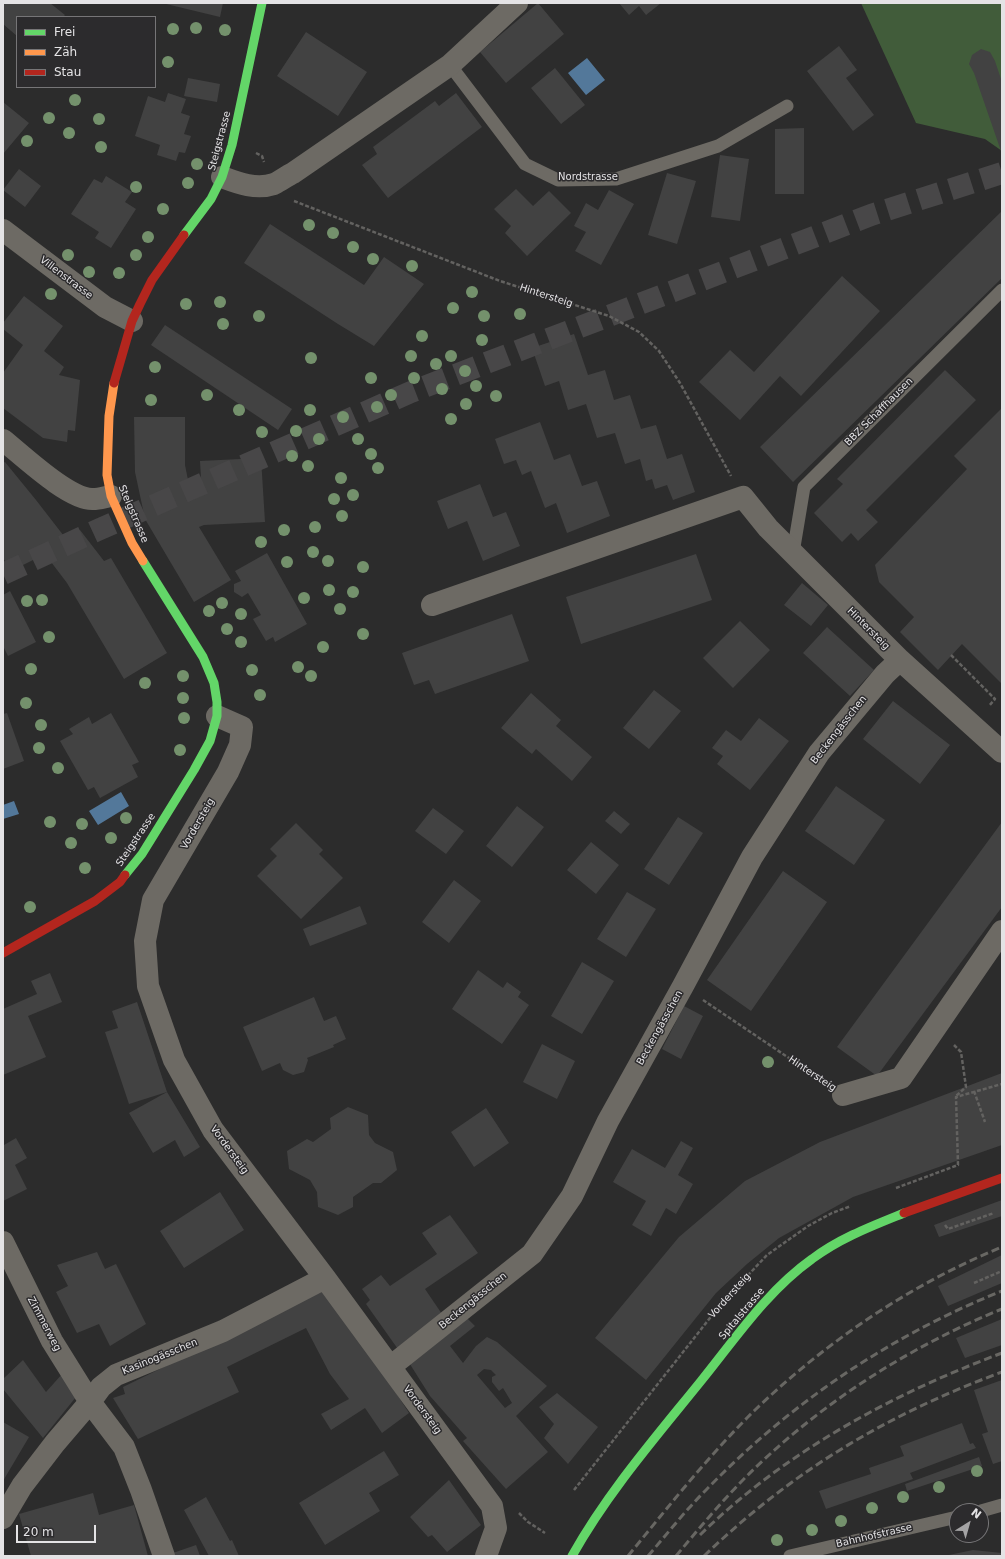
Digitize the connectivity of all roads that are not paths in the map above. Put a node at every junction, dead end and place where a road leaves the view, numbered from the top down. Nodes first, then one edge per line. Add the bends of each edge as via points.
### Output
1 (262, 3) edge
2 (517, 3) edge
3 (450, 65) junction
4 (787, 106) dead end
5 (222, 177) junction
6 (3, 230) edge
7 (1002, 290) edge
8 (132, 321) junction
9 (4, 441) edge
10 (111, 496) junction
11 (793, 553) junction
12 (432, 606) dead end
13 (900, 660) junction
14 (217, 716) junction
15 (1002, 752) edge
16 (1002, 931) edge
17 (3, 953) edge
18 (843, 1095) road end
19 (1002, 1178) edge
20 (3, 1242) edge
21 (325, 1278) junction
22 (390, 1367) junction
23 (90, 1402) junction
24 (1002, 1505) edge
25 (989, 1509) edge
26 (3, 1518) edge
27 (949, 1519) edge
28 (164, 1556) edge
29 (486, 1556) edge
30 (572, 1556) edge
31 (790, 1556) edge

1 - 5 street, Steigstrasse via 232,145
2 - 3 street
3 - 4 lane, Nordstrasse via 525,164 558,180 616,179 718,146
3 - 5 street via 293,173 273,184 243,185
5 - 8 street, Steigstrasse via 211,200 152,280
6 - 8 street, Villenstrasse via 105,307
7 - 11 lane, BBZ Schaffhausen via 804,487
8 - 10 street, Steigstrasse via 115,378 109,416 107,475
9 - 10 street via 76,495 92,499
10 - 14 street, Steigstrasse via 132,543 203,657 214,683
11 - 12 street, Hintersteig via 743,497
11 - 13 street, Hintersteig
13 - 15 street, Hintersteig
13 - 22 street, Beckengässchen via 884,674 819,753 752,858 608,1120 572,1196 532,1254
14 - 17 street, Steigstrasse via 210,741 194,770 142,854 120,882 95,901
14 - 21 street, Vordersteig via 242,727 240,745 228,772 153,900 144,941 148,986 174,1060 213,1130
16 - 18 street, Hintersteig via 901,1078
19 - 30 street, Spitalstrasse via 873,1225 831,1246 800,1267 771,1296 645,1450 605,1501
20 - 23 street, Zimmerweg via 52,1341
21 - 22 street, Vordersteig
21 - 23 street, Kasinogässchen via 223,1331 116,1375 101,1387
22 - 29 street, Vordersteig via 492,1506 496,1528
23 - 26 street, Kasinogässchen via 54,1443 22,1486
23 - 28 street, Zimmerweg via 124,1448
24 - 25 lane
27 - 31 lane, Bahnhofstrasse

